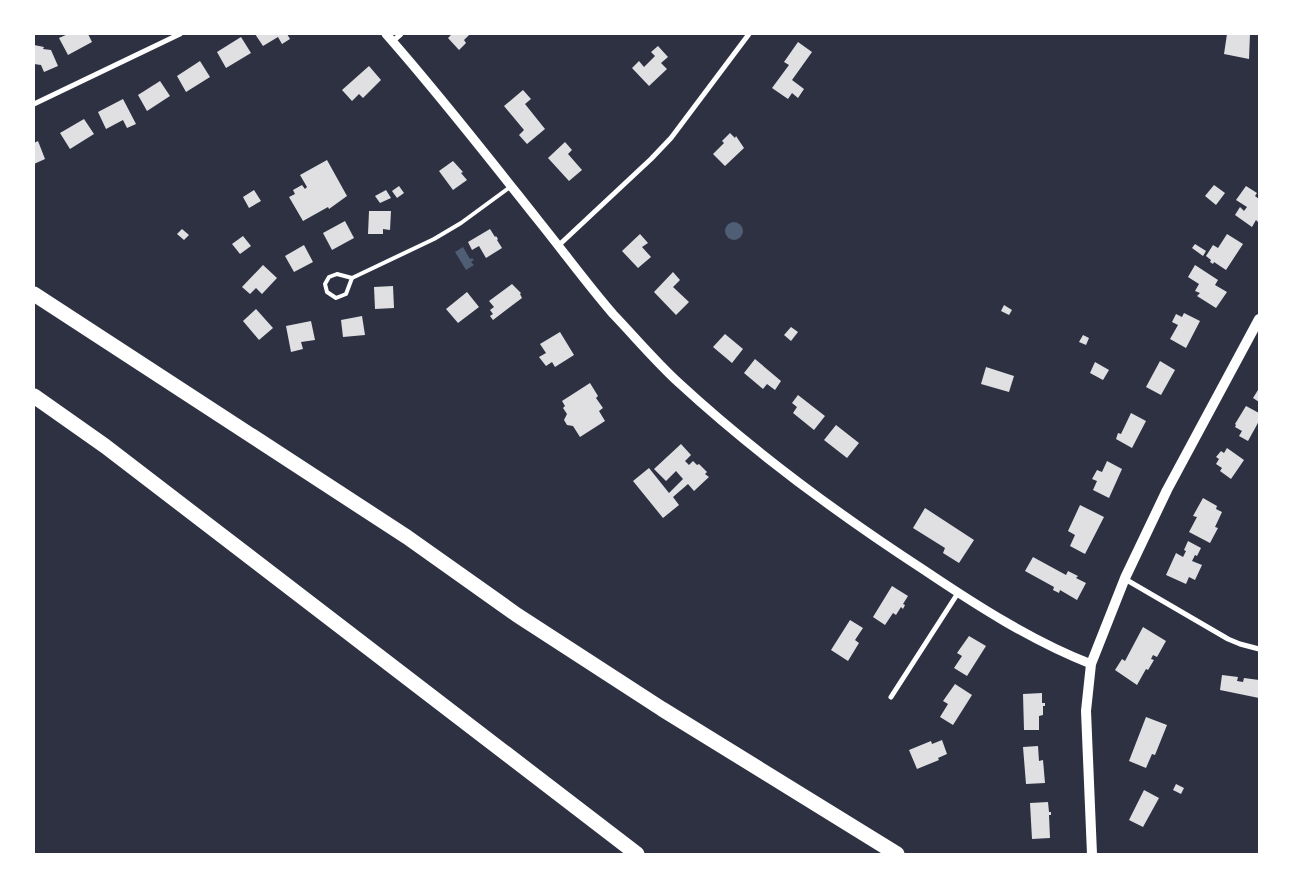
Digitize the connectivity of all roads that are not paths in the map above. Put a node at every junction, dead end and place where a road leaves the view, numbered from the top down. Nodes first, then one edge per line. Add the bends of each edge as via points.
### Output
1 (180, 34) edge
2 (386, 34) edge
3 (401, 34) edge
4 (749, 34) edge
5 (393, 41) junction
6 (34, 104) edge
7 (511, 186) junction
8 (558, 246) junction
9 (352, 278) junction
10 (34, 294) edge
11 (1259, 319) edge
12 (34, 396) edge
13 (1125, 578) junction
14 (958, 592) junction
15 (1259, 648) edge
16 (1091, 664) junction
17 (891, 697) dead end
18 (772, 778) junction
19 (637, 854) edge
20 (882, 854) edge
21 (897, 854) edge
22 (1092, 854) edge

1 - 6 street
2 - 5 street
3 - 5 street
4 - 8 street via 671,138
5 - 7 street
7 - 8 street
7 - 9 lane via 434,239
8 - 14 street via 612,312 677,382 822,500
9 - 9 lane via 333,275 325,288 332,297 343,296
10 - 18 highway via 398,532 517,615
11 - 13 main road via 1167,490
12 - 19 highway via 105,446
13 - 15 street via 1228,639
13 - 16 main road
14 - 16 street via 1063,653
14 - 17 street
16 - 22 main road via 1086,711
18 - 20 highway
18 - 21 highway

